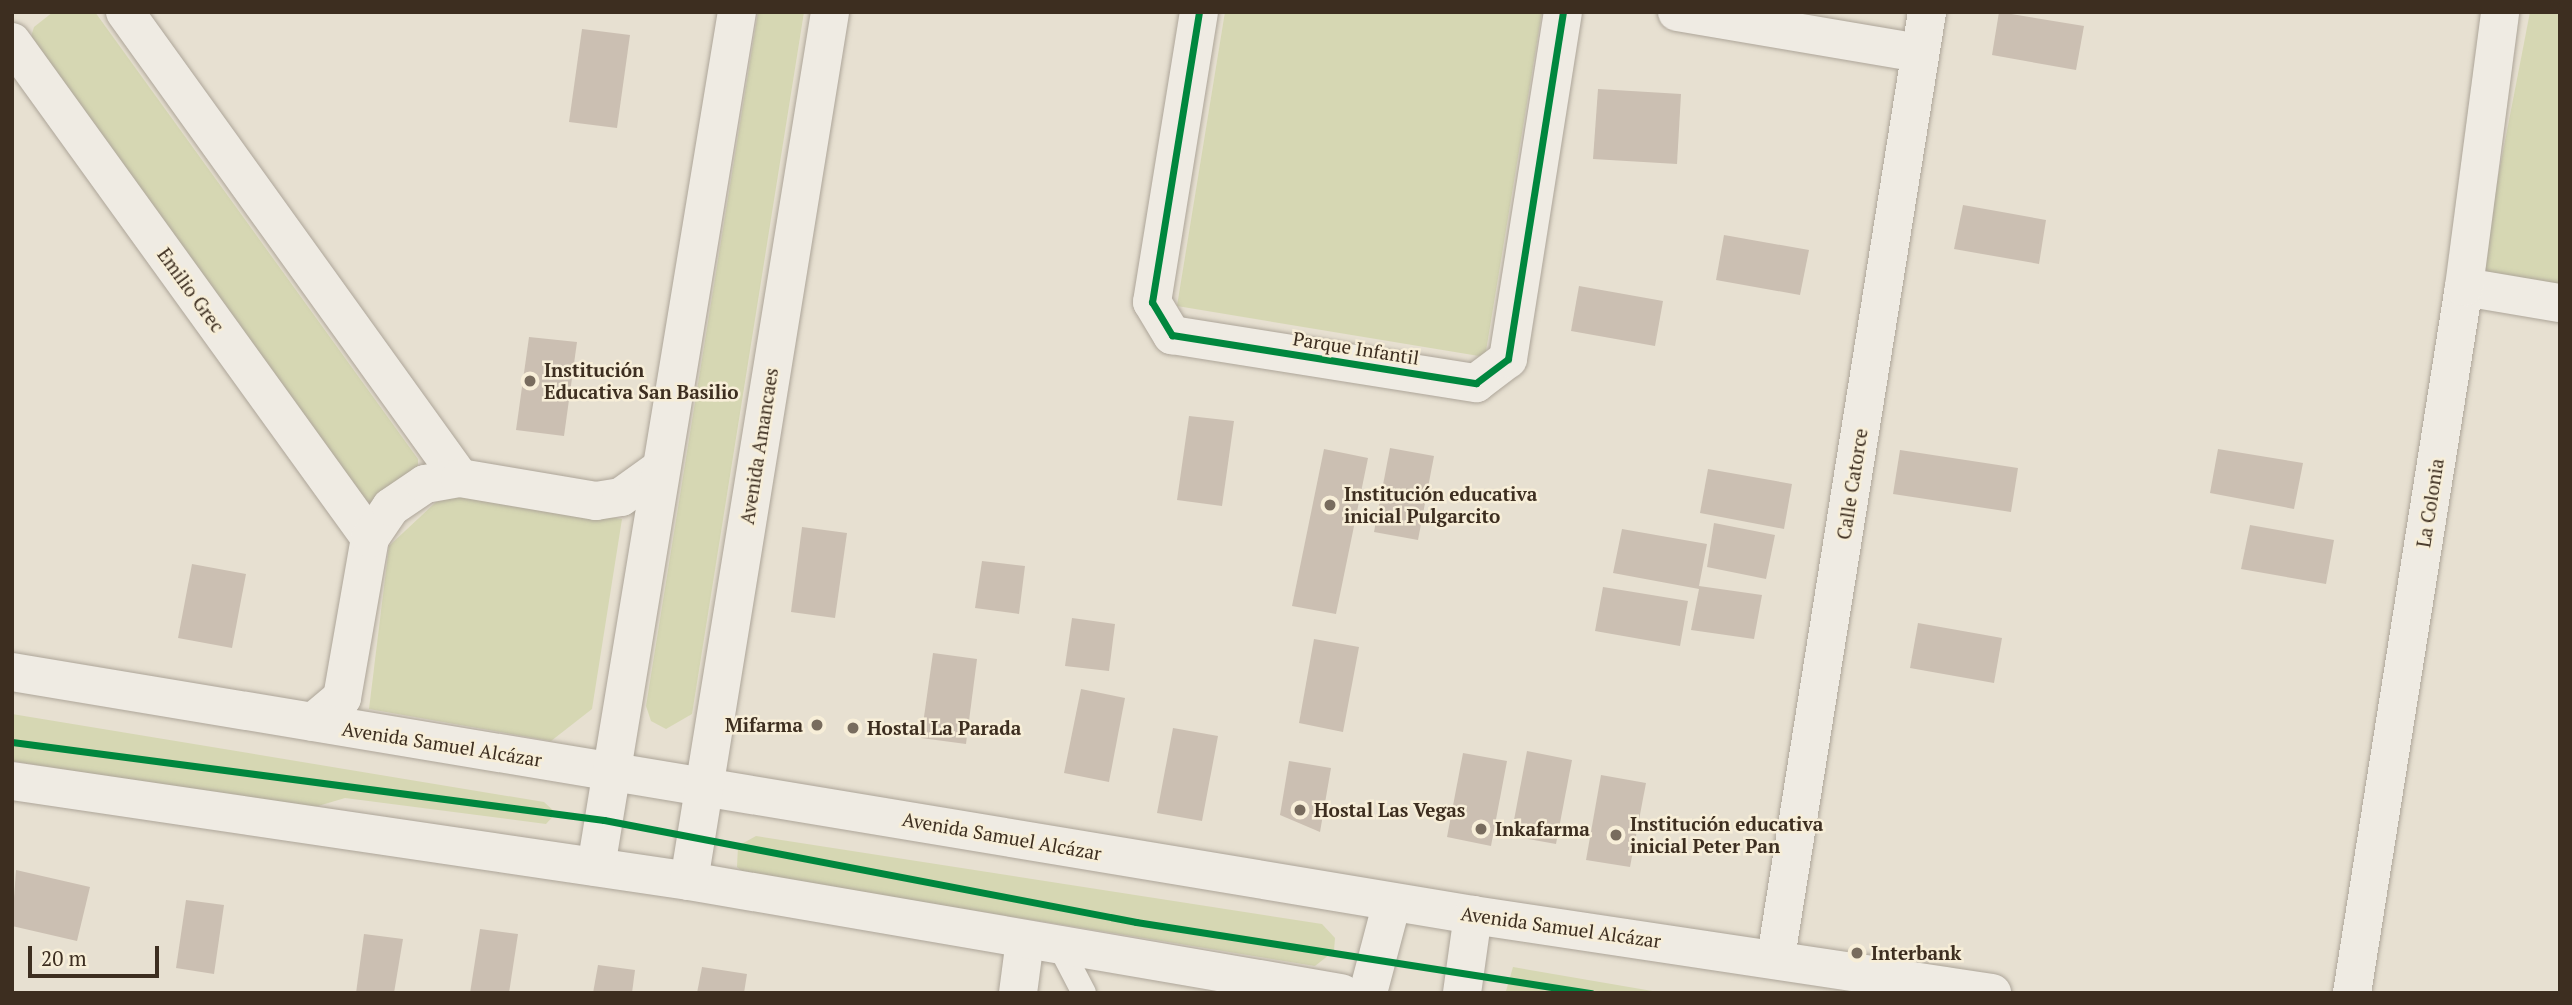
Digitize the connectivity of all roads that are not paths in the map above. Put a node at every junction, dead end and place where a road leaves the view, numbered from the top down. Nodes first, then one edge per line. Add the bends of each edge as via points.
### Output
1 (17, 12) edge
2 (125, 12) edge
3 (737, 12) edge
4 (830, 12) edge
5 (1199, 12) edge
6 (1563, 12) edge
7 (1677, 12) edge
8 (1927, 12) edge
9 (2500, 12) edge
10 (12, 16) edge
11 (12, 42) edge
12 (1920, 53) junction
13 (2464, 287) junction
14 (2560, 303) edge
15 (661, 468) junction
16 (460, 478) junction
17 (370, 538) junction
18 (12, 672) edge
19 (313, 722) junction
20 (611, 772) junction
21 (12, 781) edge
22 (703, 785) junction
23 (596, 867) junction
24 (689, 881) junction
25 (1392, 902) junction
26 (1473, 915) junction
27 (1042, 942) junction
28 (1776, 957) junction
29 (1293, 989) edge
30 (1018, 993) edge
31 (1084, 993) edge
32 (1341, 993) edge
33 (1368, 993) edge
34 (1462, 993) edge
35 (1992, 993) edge
36 (2352, 993) edge

1 - 10 street
2 - 16 street
3 - 15 street
4 - 22 street, Avenida Amancaes
5 - 6 street, Parque Infantil via 1152,302 1172,335 1476,383 1508,359
7 - 12 street
8 - 12 street, Calle Catorce
9 - 13 street, La Colonia
11 - 17 street, Emilio Grec
12 - 28 street, Calle Catorce
13 - 14 street
13 - 36 street, La Colonia
15 - 16 street via 621,496 596,502
15 - 20 street
16 - 17 street via 425,484 391,507
17 - 19 street via 351,674 342,698
18 - 19 street, Avenida Samuel Alcázar
19 - 20 street, Avenida Samuel Alcázar
20 - 22 street, Avenida Samuel Alcázar
20 - 23 street
21 - 23 street
22 - 24 street, Avenida Amancaes
22 - 25 street, Avenida Samuel Alcázar
23 - 24 street
24 - 27 street
25 - 26 street, Avenida Samuel Alcázar
25 - 33 street
26 - 28 street, Avenida Samuel Alcázar
26 - 34 street
27 - 29 street
27 - 30 street
27 - 31 lane
28 - 35 street, Avenida Samuel Alcázar
29 - 32 street

